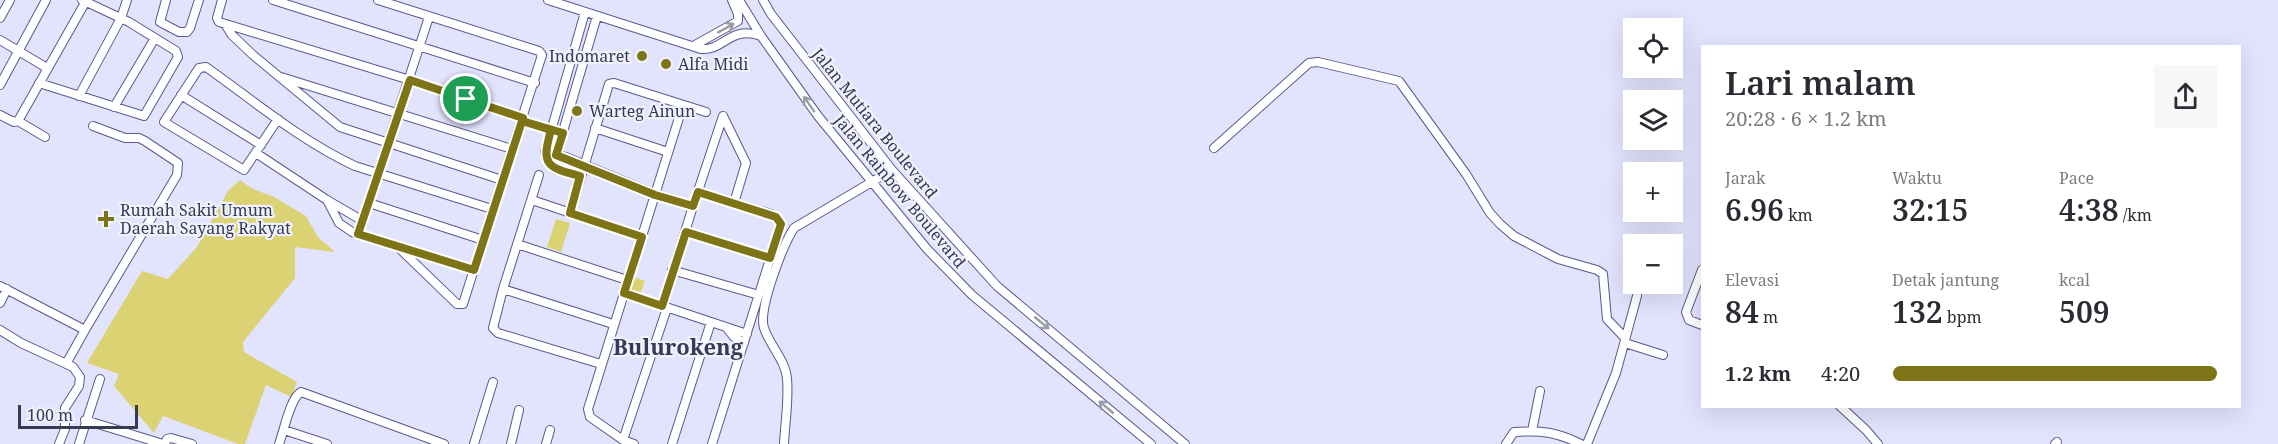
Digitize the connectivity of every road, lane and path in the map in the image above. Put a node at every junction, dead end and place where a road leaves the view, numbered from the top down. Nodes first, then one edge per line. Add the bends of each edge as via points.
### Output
1 (10, 0) edge
2 (46, 0) edge
3 (127, 0) edge
4 (166, 0) edge
5 (199, 0) edge
6 (222, 0) edge
7 (273, 0) edge
8 (378, 0) edge
9 (548, 0) edge
10 (732, 0) edge
11 (739, 0) edge
12 (763, 0) edge
13 (84, 1) edge
14 (585, 12) junction
15 (597, 16) junction
16 (429, 17) junction
17 (0, 18) edge
18 (121, 18) junction
19 (225, 24) junction
20 (761, 36) junction
21 (155, 38) junction
22 (0, 40) edge
23 (695, 45) junction
24 (421, 47) junction
25 (19, 51) junction
26 (572, 57) junction
27 (584, 60) junction
28 (47, 68) junction
29 (278, 76) junction
30 (410, 80) junction
31 (534, 82) junction
32 (39, 83) junction
33 (0, 85) edge
34 (563, 88) junction
35 (575, 91) junction
36 (181, 95) junction
37 (79, 96) junction
38 (683, 105) junction
39 (114, 107) junction
40 (706, 112) dead end
41 (399, 114) junction
42 (0, 115) edge
43 (278, 119) junction
44 (522, 119) junction
45 (18, 121) junction
46 (93, 126) dead end
47 (595, 128) junction
48 (551, 130) junction
49 (563, 133) junction
50 (45, 137) dead end
51 (389, 143) junction
52 (261, 145) junction
53 (1214, 148) dead end
54 (512, 149) junction
55 (545, 152) junction
56 (668, 152) junction
57 (256, 153) junction
58 (556, 155) junction
59 (584, 165) junction
60 (892, 170) junction
61 (379, 173) junction
62 (539, 175) dead end
63 (580, 176) junction
64 (502, 180) junction
65 (873, 183) junction
66 (698, 192) junction
67 (655, 195) junction
68 (327, 200) junction
69 (532, 200) junction
70 (369, 203) junction
71 (734, 203) junction
72 (693, 206) junction
73 (492, 209) junction
74 (570, 213) junction
75 (363, 221) junction
76 (686, 232) junction
77 (358, 234) junction
78 (642, 237) junction
79 (483, 240) junction
80 (518, 244) junction
81 (399, 248) junction
82 (770, 258) junction
83 (474, 270) junction
84 (672, 270) junction
85 (1701, 273) edge
86 (627, 280) junction
87 (4, 287) edge
88 (503, 289) junction
89 (624, 293) junction
90 (759, 295) junction
91 (1638, 296) dead end
92 (0, 303) edge
93 (664, 307) junction
94 (711, 322) junction
95 (613, 324) junction
96 (1701, 325) edge
97 (726, 327) junction
98 (0, 330) edge
99 (85, 330) junction
100 (747, 334) junction
101 (1625, 340) junction
102 (744, 343) junction
103 (1663, 355) dead end
104 (66, 364) junction
105 (601, 364) junction
106 (100, 379) dead end
107 (493, 382) dead end
108 (1540, 391) dead end
109 (1842, 408) edge
110 (519, 410) dead end
111 (85, 420) junction
112 (284, 430) junction
113 (550, 430) dead end
114 (1532, 431) junction
115 (623, 440) junction
116 (59, 444) edge
117 (78, 444) edge
118 (164, 444) edge
119 (192, 444) edge
120 (279, 444) edge
121 (327, 444) edge
122 (444, 444) edge
123 (474, 444) edge
124 (511, 444) edge
125 (546, 444) edge
126 (634, 444) edge
127 (672, 444) edge
128 (712, 444) edge
129 (784, 444) edge
130 (1151, 444) edge
131 (1185, 444) edge
132 (1506, 444) edge
133 (1581, 444) edge
134 (1587, 444) edge
135 (1878, 444) edge

1 - 17 street
2 - 25 street
3 - 18 street
4 - 5 street via 161,23 184,33 190,28
6 - 19 street via 217,18
7 - 24 street
8 - 16 street
9 - 14 street
23 -> 10 street via 738,21
11 - 20 street, Jalan Rainbow Boulevard
12 - 60 street, Jalan Mutiara Boulevard
13 - 18 street
13 - 28 street
14 - 15 street
14 - 26 street
15 - 23 street
15 - 27 street
16 - 24 street
16 - 31 street via 541,52
18 - 21 street
18 - 37 street
19 - 29 street
19 - 30 street
20 - 23 street via 742,33 710,48
65 -> 20 street, Jalan Rainbow Boulevard via 818,116
21 - 39 street
21 - 39 street via 176,51 178,57 148,112 144,116
22 - 25 street
24 - 30 street
24 - 31 street
25 - 28 street
25 - 33 street
26 - 27 street
26 - 34 street
27 - 35 street
28 - 32 street
29 - 41 street
29 - 51 street via 340,127
30 - 41 street
30 - 44 street
31 - 44 street
32 - 37 street
32 - 45 street
34 - 35 street
34 - 48 street
35 - 49 street
36 - 43 street via 199,68 206,67
36 - 52 street
36 - 57 street via 165,124 241,169
37 - 39 street
38 - 40 street
38 - 47 street via 611,83
38 - 56 street
41 - 51 street
41 - 54 street
42 - 45 street
43 - 52 street
43 - 61 street via 342,160
44 - 48 street
44 - 54 street
45 - 50 street
46 - 99 street via 124,138 139,138 179,168
47 - 56 street
47 - 59 street
48 - 49 street
48 - 55 street
49 - 58 street
51 - 61 street
51 - 64 street
52 - 57 street
53 - 101 street via 1310,63 1399,81 1500,224 1550,255 1603,274 1607,319
54 - 64 street
55 - 58 street
55 - 63 street via 555,169
56 - 67 street
57 - 68 street
58 - 59 street
59 - 63 street
59 - 67 street
60 - 65 street
60 -> 131 street, Jalan Mutiara Boulevard via 997,286
61 - 70 street
61 - 73 street
62 - 69 street
63 - 74 street
64 - 73 street
65 - 129 street via 794,228 785,241 763,320 787,380
130 -> 65 street, Jalan Rainbow Boulevard via 972,295 927,249
66 - 71 street
66 - 71 street via 723,116 746,163
66 - 72 street
67 - 72 street
67 - 78 street
68 - 75 street
68 - 77 street via 339,223
69 - 74 street
69 - 80 street
70 - 75 street
70 - 79 street
71 - 82 street via 779,220
72 - 76 street
73 - 79 street
74 - 78 street
75 - 77 street
76 - 82 street
76 - 84 street
77 - 81 street
78 - 86 street
79 - 83 street
80 - 86 street
80 - 88 street
81 - 83 street
81 - 83 street via 459,305 464,303
82 - 90 street
84 - 90 street
84 - 93 street
85 - 96 street via 1686,312 1689,320
86 - 89 street
87 - 92 street
87 - 99 street
88 - 95 street
88 - 105 street via 493,322 498,333
89 - 93 street
89 - 95 street
90 - 100 street
91 - 101 street
93 - 94 street
93 - 115 street
94 - 97 street
94 - 127 street
95 - 105 street
97 - 100 street
97 - 102 street
98 - 104 street
99 - 104 street
100 - 102 street
101 - 103 street
101 - 134 street
102 - 128 street
104 - 116 street via 78,372 80,382 65,408 65,429
105 - 115 street via 589,415
106 - 111 street
107 - 123 street
108 - 114 street
109 - 135 street
110 - 124 street
111 - 117 street
111 - 118 street
112 - 120 street
112 - 121 street
112 - 122 street via 293,402 301,392
113 - 125 street
114 - 132 street via 1514,432
114 - 133 street via 1556,433
115 - 126 street
118 - 119 street via 172,438

